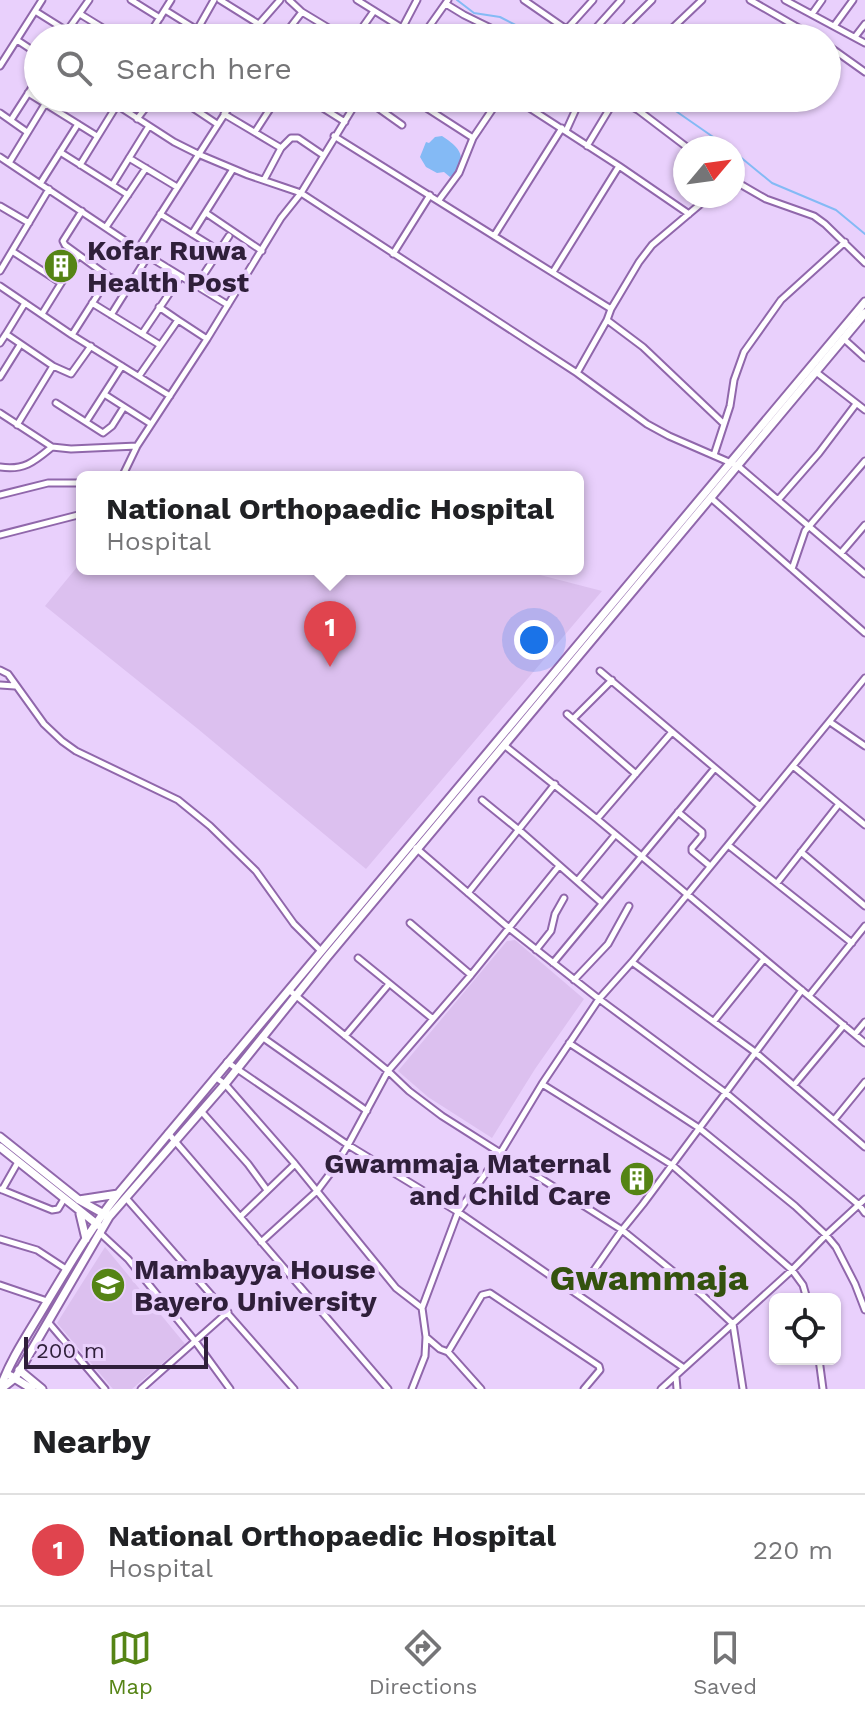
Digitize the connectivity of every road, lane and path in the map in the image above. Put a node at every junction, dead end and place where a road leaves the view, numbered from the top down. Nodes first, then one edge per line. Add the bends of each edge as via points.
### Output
1 (42, 0) edge
2 (89, 0) edge
3 (131, 0) edge
4 (171, 0) edge
5 (217, 0) edge
6 (239, 0) edge
7 (280, 0) edge
8 (289, 0) edge
9 (357, 0) edge
10 (417, 0) edge
11 (593, 0) edge
12 (621, 0) edge
13 (652, 0) edge
14 (702, 0) edge
15 (750, 0) edge
16 (785, 0) edge
17 (822, 0) edge
18 (853, 0) edge
19 (529, 1) edge
20 (447, 2) edge
21 (234, 8) junction
22 (165, 10) junction
23 (35, 11) junction
24 (374, 11) junction
25 (302, 12) junction
26 (80, 14) junction
27 (812, 14) junction
28 (160, 18) junction
29 (27, 24) edge
30 (56, 24) edge
31 (72, 24) edge
32 (96, 24) edge
33 (156, 24) edge
34 (187, 24) edge
35 (201, 24) edge
36 (259, 24) joint
37 (293, 24) edge
38 (322, 24) edge
39 (365, 24) edge
40 (395, 24) edge
41 (405, 24) edge
42 (430, 24) edge
43 (482, 24) edge
44 (558, 24) edge
45 (571, 24) edge
46 (600, 24) edge
47 (628, 24) edge
48 (677, 24) edge
49 (792, 24) edge
50 (830, 24) edge
51 (835, 24) edge
52 (865, 24) edge
53 (24, 29) edge
54 (841, 30) edge
55 (855, 37) junction
56 (17, 40) junction
57 (865, 43) edge
58 (24, 45) edge
59 (841, 55) edge
60 (0, 66) edge
61 (865, 72) edge
62 (24, 99) edge
63 (40, 112) edge
64 (58, 112) edge
65 (112, 112) edge
66 (127, 112) edge
67 (142, 112) edge
68 (202, 112) edge
69 (268, 112) edge
70 (329, 112) edge
71 (352, 112) edge
72 (383, 112) edge
73 (433, 112) edge
74 (491, 112) edge
75 (537, 112) edge
76 (573, 112) edge
77 (608, 112) edge
78 (641, 112) edge
79 (0, 113) edge
80 (224, 114) joint
81 (137, 119) junction
82 (11, 120) junction
83 (345, 122) junction
84 (78, 124) junction
85 (218, 125) junction
86 (402, 125) dead end
87 (149, 126) junction
88 (564, 129) junction
89 (27, 132) junction
90 (255, 132) junction
91 (97, 136) junction
92 (334, 136) junction
93 (673, 137) edge
94 (473, 138) junction
95 (587, 146) junction
96 (281, 148) junction
97 (60, 152) junction
98 (198, 154) junction
99 (323, 155) junction
100 (0, 157) edge
101 (129, 158) junction
102 (9, 163) junction
103 (80, 165) junction
104 (619, 166) junction
105 (146, 168) junction
106 (233, 169) junction
107 (264, 180) junction
108 (40, 184) junction
109 (113, 184) junction
110 (177, 187) junction
111 (745, 187) edge
112 (49, 189) junction
113 (301, 193) junction
114 (128, 195) junction
115 (430, 195) junction
116 (439, 200) junction
117 (0, 206) edge
118 (696, 208) edge
119 (82, 211) junction
120 (206, 213) junction
121 (160, 214) junction
122 (689, 214) junction
123 (29, 223) junction
124 (106, 227) junction
125 (192, 234) junction
126 (229, 236) dead end
127 (494, 236) junction
128 (845, 242) junction
129 (138, 249) junction
130 (218, 250) junction
131 (12, 251) junction
132 (262, 251) junction
133 (393, 254) junction
134 (78, 256) junction
135 (148, 256) junction
136 (865, 263) edge
137 (0, 271) edge
138 (553, 272) junction
139 (181, 276) junction
140 (109, 277) junction
141 (62, 283) junction
142 (129, 285) junction
143 (0, 286) edge
144 (196, 286) junction
145 (865, 302) edge
146 (25, 303) junction
147 (92, 303) junction
148 (228, 305) junction
149 (159, 307) junction
150 (611, 309) junction
151 (865, 313) edge
152 (42, 314) junction
153 (111, 315) junction
154 (178, 320) junction
155 (607, 320) junction
156 (6, 334) junction
157 (142, 334) junction
158 (72, 335) junction
159 (207, 339) junction
160 (844, 339) junction
161 (0, 343) edge
162 (20, 345) junction
163 (160, 345) junction
164 (91, 346) junction
165 (865, 358) edge
166 (53, 366) junction
167 (122, 366) junction
168 (1, 372) edge
169 (816, 372) junction
170 (577, 373) junction
171 (139, 376) junction
172 (104, 394) junction
173 (170, 396) junction
174 (56, 403) dead end
175 (856, 404) junction
176 (124, 407) junction
177 (865, 410) edge
178 (0, 413) edge
179 (86, 422) junction
180 (151, 424) junction
181 (724, 424) junction
182 (17, 425) junction
183 (137, 446) junction
184 (52, 447) junction
185 (714, 455) junction
186 (865, 461) edge
187 (734, 464) junction
188 (0, 467) edge
189 (125, 471) edge
190 (76, 483) edge
191 (0, 495) edge
192 (711, 498) junction
193 (778, 500) junction
194 (76, 516) edge
195 (865, 525) edge
196 (809, 526) junction
197 (0, 535) edge
198 (841, 553) junction
199 (792, 569) junction
200 (865, 574) edge
201 (865, 633) edge
202 (0, 670) edge
203 (600, 671) dead end
204 (865, 678) edge
205 (612, 680) junction
206 (0, 685) edge
207 (17, 686) junction
208 (567, 714) dead end
209 (573, 719) junction
210 (829, 722) junction
211 (672, 732) junction
212 (497, 740) junction
213 (505, 745) junction
214 (865, 746) edge
215 (793, 766) junction
216 (715, 768) junction
217 (636, 774) junction
218 (555, 784) junction
219 (482, 800) dead end
220 (839, 804) junction
221 (760, 806) junction
222 (678, 812) junction
223 (597, 819) junction
224 (865, 825) edge
225 (519, 830) junction
226 (615, 835) junction
227 (728, 845) junction
228 (414, 847) junction
229 (801, 852) junction
230 (641, 856) junction
231 (559, 866) junction
232 (710, 866) junction
233 (577, 881) junction
234 (777, 883) junction
235 (468, 893) junction
236 (686, 895) junction
237 (564, 898) dead end
238 (602, 903) junction
239 (629, 906) dead end
240 (865, 906) edge
241 (410, 923) dead end
242 (865, 926) edge
243 (509, 928) junction
244 (852, 943) junction
245 (536, 950) junction
246 (324, 955) junction
247 (358, 958) dead end
248 (764, 959) junction
249 (632, 962) junction
250 (553, 963) junction
251 (471, 975) junction
252 (574, 980) junction
253 (389, 984) junction
254 (802, 990) junction
255 (293, 992) junction
256 (809, 996) junction
257 (599, 999) junction
258 (433, 1019) junction
259 (714, 1021) junction
260 (865, 1022) edge
261 (844, 1025) junction
262 (855, 1034) junction
263 (345, 1036) junction
264 (262, 1037) junction
265 (244, 1042) junction
266 (569, 1043) junction
267 (865, 1043) edge
268 (253, 1048) junction
269 (755, 1052) junction
270 (227, 1062) junction
271 (237, 1069) junction
272 (388, 1071) junction
273 (215, 1077) junction
274 (865, 1082) edge
275 (225, 1084) junction
276 (542, 1084) junction
277 (794, 1085) junction
278 (726, 1093) junction
279 (201, 1111) junction
280 (367, 1111) junction
281 (834, 1120) junction
282 (699, 1128) junction
283 (168, 1133) junction
284 (0, 1137) edge
285 (175, 1142) junction
286 (348, 1145) junction
287 (0, 1147) edge
288 (865, 1147) edge
289 (501, 1152) junction
290 (18, 1162) junction
291 (295, 1164) junction
292 (672, 1165) junction
293 (1, 1189) edge
294 (267, 1190) junction
295 (317, 1191) junction
296 (118, 1194) junction
297 (126, 1198) junction
298 (64, 1199) junction
299 (865, 1199) edge
300 (79, 1200) junction
301 (859, 1205) junction
302 (79, 1212) junction
303 (458, 1212) junction
304 (865, 1213) edge
305 (106, 1215) junction
306 (240, 1217) junction
307 (99, 1228) junction
308 (622, 1230) junction
309 (826, 1235) junction
310 (0, 1239) edge
311 (86, 1239) junction
312 (261, 1242) junction
313 (66, 1269) junction
314 (792, 1270) junction
315 (0, 1285) edge
316 (578, 1293) junction
317 (805, 1293) edge
318 (47, 1301) junction
319 (422, 1308) junction
320 (865, 1310) edge
321 (228, 1312) junction
322 (49, 1323) junction
323 (733, 1324) junction
324 (426, 1337) junction
325 (195, 1341) junction
326 (448, 1352) junction
327 (30, 1354) junction
328 (11, 1364) junction
329 (820, 1365) edge
330 (684, 1368) junction
331 (20, 1370) junction
332 (6, 1373) junction
333 (675, 1376) junction
334 (15, 1378) junction
335 (37, 1388) edge
336 (1, 1389) edge
337 (105, 1389) edge
338 (141, 1389) edge
339 (230, 1389) edge
340 (294, 1389) edge
341 (388, 1389) edge
342 (412, 1389) edge
343 (481, 1389) edge
344 (584, 1389) edge
345 (661, 1389) edge
346 (677, 1389) edge
347 (743, 1389) edge
348 (823, 1389) edge

1 - 23 street
2 - 26 street
3 - 28 street
4 - 22 street
5 - 21 street
5 - 35 street
6 - 21 street
7 - 36 street
8 - 25 street
9 - 24 street
10 - 41 street
11 - 45 street
12 - 46 street
13 - 47 street
14 - 48 street
15 - 49 street
16 - 27 street
17 - 27 street
18 - 51 street
19 - 44 street
20 - 42 street
20 - 43 street
21 - 36 street
22 - 28 street
22 - 34 street
23 - 29 street
23 - 30 street
24 - 39 street
24 - 40 street
25 - 37 street
25 - 38 street
26 - 31 street
26 - 32 street
27 - 50 street
28 - 33 street
52 - 55 street
53 - 56 street
54 - 55 street
55 - 57 street
56 - 58 street
56 - 60 street
59 - 61 street
62 - 82 street
63 - 89 street
64 - 84 street
65 - 91 street
66 - 81 street
67 - 81 street
68 - 85 street
69 - 90 street
70 - 83 street
71 - 83 street
72 - 86 street
73 - 94 street
74 - 94 street
75 - 88 street
76 - 88 street
77 - 95 street
78 - 93 street
79 - 82 street
80 - 85 street
80 - 90 street
81 - 87 street
82 - 89 street
83 - 92 street
84 - 91 street
84 - 97 street
85 - 98 street
87 - 98 street
87 - 101 street
88 - 95 street
88 - 127 street
89 - 102 street
90 - 96 street
91 - 103 street
92 - 99 street
92 - 115 street
94 - 116 street via 459,173
95 - 104 street
96 - 99 street via 294,137
96 - 107 street
97 - 103 street
97 - 108 street
98 - 106 street
98 - 110 street
99 - 113 street
100 - 102 street
101 - 105 street
101 - 109 street
102 - 108 street
103 - 109 street
104 - 122 street
104 - 138 street
105 - 110 street
105 - 114 street
106 - 107 street
106 - 120 street
107 - 113 street
108 - 112 street
109 - 114 street
110 - 121 street
111 - 128 street via 814,216
112 - 119 street
112 - 123 street
113 - 132 street
113 - 133 street
114 - 124 street
115 - 116 street
115 - 133 street
116 - 127 street
117 - 123 street
118 - 122 street
119 - 124 street
119 - 134 street via 63,241
120 - 125 street
120 - 132 street
121 - 125 street
121 - 129 street
122 - 150 street via 652,245
123 - 131 street
124 - 129 street
125 - 130 street
126 - 130 street
127 - 138 street
128 - 136 street
128 - 181 street via 781,300 753,340 738,367
129 - 135 street
130 - 144 street
131 - 137 street
131 - 141 street
132 - 148 street
133 - 170 street
134 - 140 street
134 - 141 street
135 - 139 street
135 - 142 street
138 - 150 street
139 - 144 street
139 - 149 street
140 - 142 street
140 - 147 street
141 - 152 street
142 - 153 street
143 - 146 street
144 - 148 street
145 - 187 main road
146 - 152 street
146 - 156 street
147 - 153 street
147 - 158 street
148 - 159 street
149 - 154 street
149 - 157 street
150 - 155 street
151 - 160 main road
152 - 158 street
153 - 157 street
154 - 159 street
154 - 163 street
155 - 170 street
155 - 181 street
156 - 161 street
156 - 162 street
157 - 163 street
158 - 164 street
159 - 173 street
160 - 165 street
160 - 169 main road
162 - 166 street
162 - 168 street
163 - 171 street
164 - 166 street via 71,374
164 - 167 street
166 - 182 street
167 - 171 street
167 - 172 street
169 - 175 street
169 - 187 main road
170 - 185 street via 647,424
171 - 173 street
172 - 176 street
172 - 179 street
173 - 180 street
174 - 179 street
175 - 177 street
175 - 193 street
176 - 179 street via 105,432
176 - 180 street
178 - 182 street
180 - 183 street
181 - 185 street
182 - 184 street
183 - 184 street
183 - 189 street
184 - 188 street via 29,465
185 - 187 street
186 - 196 street
187 - 192 main road
187 - 193 street
187 - 212 main road
190 - 191 street via 48,483
192 - 199 street
192 - 213 main road
193 - 196 street
194 - 197 street
195 - 198 street
196 - 198 street
196 - 199 street
198 - 200 street
199 - 201 street
202 - 207 street
203 - 205 street
204 - 210 street
205 - 209 street
205 - 211 street
206 - 207 street
207 - 246 street via 44,724 76,751 178,800 199,816 256,871
208 - 209 street
209 - 217 street
210 - 214 street
210 - 215 street
211 - 216 street
211 - 217 street
212 - 213 street
212 - 228 main road
213 - 218 street
213 - 228 main road
215 - 220 street
215 - 221 street
216 - 221 street
216 - 222 street
217 - 223 street
218 - 223 street
218 - 225 street
219 - 225 street
220 - 224 street
220 - 229 street
221 - 227 street
222 - 230 street
222 - 232 street via 701,830 692,851
223 - 226 street
225 - 231 street
225 - 235 street
226 - 230 street
226 - 233 street
227 - 232 street
227 - 234 street
228 - 235 street
228 - 246 main road
229 - 234 street
229 - 240 street
230 - 236 street
230 - 238 street
231 - 233 street
231 - 243 street
232 - 236 street
233 - 238 street
234 - 244 street
235 - 243 street
236 - 248 street
236 - 249 street
237 - 245 street via 551,931
238 - 250 street
239 - 252 street via 608,944
241 - 251 street
242 - 244 street
243 - 245 street
243 - 251 street
244 - 256 street
245 - 250 street
246 - 255 main road
247 - 253 street
248 - 254 street
248 - 259 street
249 - 257 street
249 - 259 street
250 - 252 street
251 - 258 street
252 - 257 street
253 - 258 street
253 - 263 street
254 - 256 street
254 - 269 street
255 - 263 street
255 - 264 main road
255 - 265 main road
256 - 261 street
257 - 266 street
257 - 278 street
258 - 272 street
259 - 269 street
260 - 262 street
261 - 262 street
261 - 277 street
262 - 267 street
263 - 272 street
264 - 268 main road
264 - 280 street
265 - 268 main road
265 - 270 main road
266 - 276 street
266 - 282 street
268 - 271 main road
269 - 277 street
269 - 278 street
270 - 271 street
270 - 273 main road
271 - 275 main road
271 - 286 street
272 - 280 street
272 - 289 street via 442,1116
273 - 275 street
273 - 283 main road
274 - 281 street
275 - 279 main road
275 - 291 street
276 - 289 street
276 - 292 street
277 - 281 street
278 - 282 street
278 - 301 street
279 - 285 main road
279 - 294 street
280 - 286 street
281 - 288 street
282 - 292 street
282 - 309 street
283 - 285 street
283 - 296 main road
284 - 300 main road
285 - 297 main road
285 - 306 street
286 - 295 street
286 - 303 street
287 - 290 main road
289 - 303 street
289 - 308 street
290 - 293 street
290 - 298 main road
291 - 294 street
291 - 295 street
292 - 308 street
292 - 314 street
293 - 298 street via 52,1210
294 - 306 street
295 - 312 street
295 - 319 street via 396,1288
296 - 300 main road
296 - 305 main road
297 - 305 main road
297 - 321 street
298 - 302 main road
299 - 301 street
300 - 305 main road
301 - 304 street
301 - 309 street
302 - 307 main road
302 - 311 main road
303 - 316 street
303 - 319 street
305 - 307 main road
306 - 312 street
307 - 311 main road
307 - 322 main road
307 - 325 street
308 - 316 street
308 - 323 street
309 - 314 street
309 - 320 street
310 - 313 street via 37,1250
311 - 313 main road
312 - 341 street
313 - 318 main road
314 - 317 street
314 - 323 street
315 - 318 street
316 - 330 street
318 - 328 main road
319 - 324 street
321 - 325 street
321 - 340 street
322 - 327 main road
322 - 337 street
323 - 330 street
323 - 347 street
324 - 326 street
324 - 342 street via 423,1364
325 - 338 street
325 - 339 street
326 - 343 street
326 - 344 street via 482,1295 490,1293 599,1366
327 - 331 main road
327 - 335 main road
328 - 331 main road
328 - 332 main road
329 - 348 street
330 - 333 street
331 - 334 main road
331 - 335 main road
332 - 334 main road
332 - 336 main road
333 - 345 street
333 - 346 street
334 - 335 main road
334 - 336 main road

